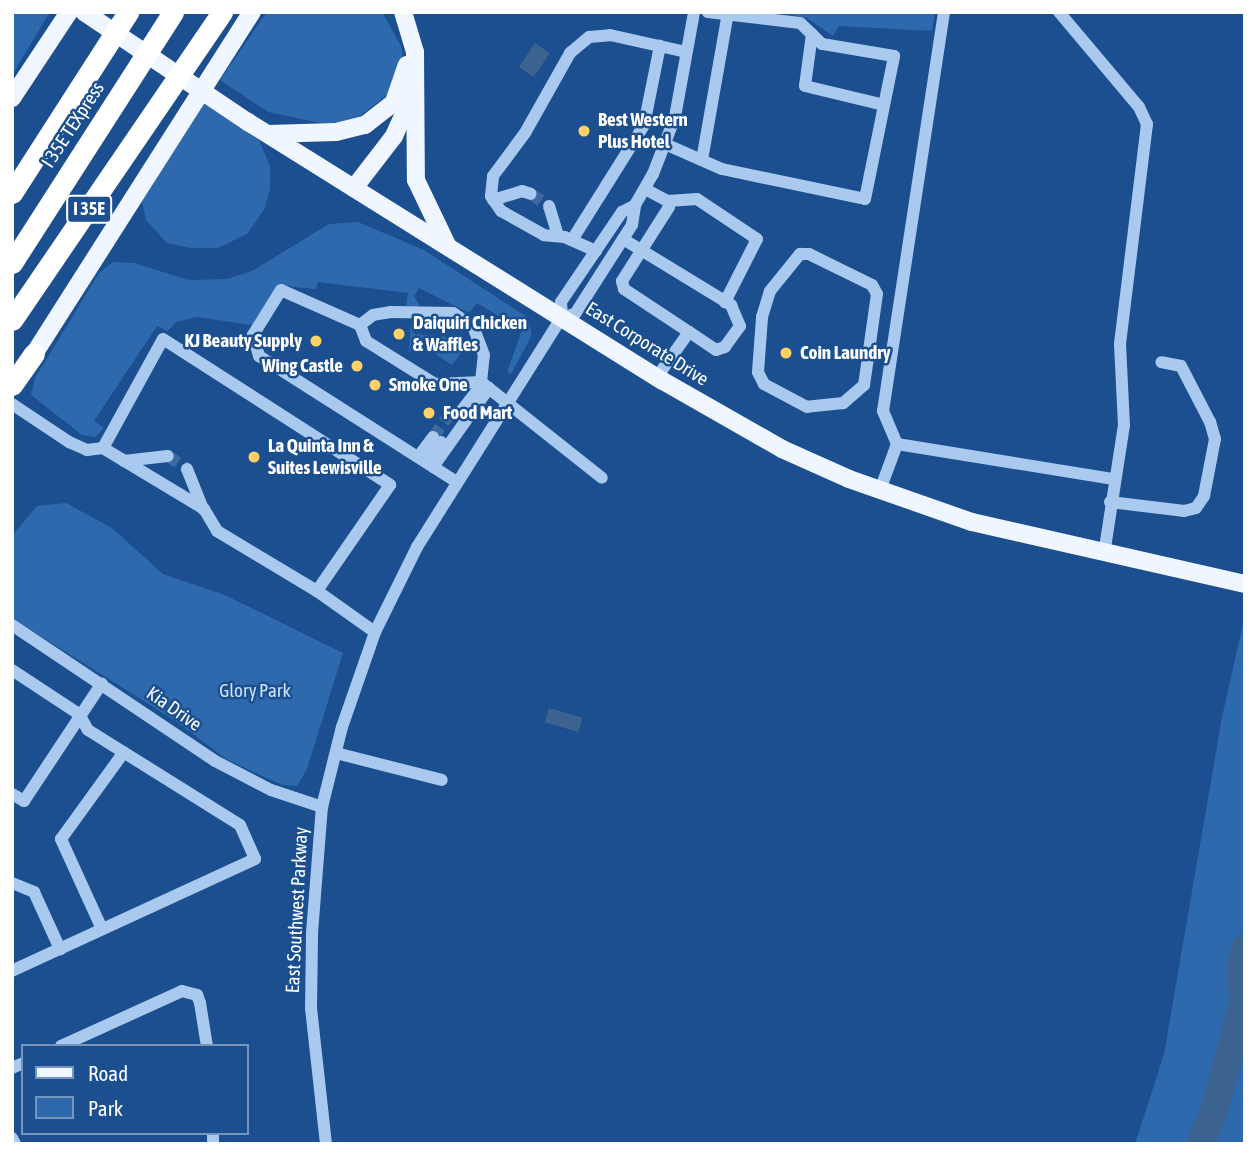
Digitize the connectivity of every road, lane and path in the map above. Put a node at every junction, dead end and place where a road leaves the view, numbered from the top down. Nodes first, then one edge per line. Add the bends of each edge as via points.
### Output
1 (69, 12) edge
2 (84, 12) edge
3 (128, 12) edge
4 (173, 12) edge
5 (222, 12) edge
6 (252, 12) edge
7 (392, 12) edge
8 (403, 12) edge
9 (695, 12) edge
10 (708, 12) edge
11 (944, 12) edge
12 (1059, 12) edge
13 (727, 18) junction
14 (812, 34) junction
15 (660, 47) junction
16 (686, 52) junction
17 (414, 88) junction
18 (12, 98) edge
19 (884, 105) junction
20 (265, 134) junction
21 (665, 144) junction
22 (702, 160) junction
23 (354, 188) junction
24 (645, 189) junction
25 (12, 193) edge
26 (531, 194) tunnel mouth
27 (494, 200) junction
28 (668, 201) junction
29 (635, 205) junction
30 (549, 206) tunnel mouth
31 (558, 236) junction
32 (623, 239) junction
33 (572, 240) junction
34 (447, 244) junction
35 (641, 250) junction
36 (596, 251) junction
37 (12, 263) edge
38 (725, 302) junction
39 (562, 317) junction
40 (12, 320) edge
41 (360, 325) junction
42 (689, 332) junction
43 (34, 354) joint
44 (1161, 362) dead end
45 (657, 377) junction
46 (481, 384) junction
47 (12, 387) edge
48 (506, 402) junction
49 (12, 404) edge
50 (807, 407) joint
51 (456, 412) tunnel mouth
52 (437, 440) tunnel mouth
53 (897, 444) junction
54 (103, 448) junction
55 (169, 456) tunnel mouth
56 (124, 461) junction
57 (426, 462) junction
58 (187, 469) tunnel mouth
59 (602, 478) dead end
60 (1112, 479) junction
61 (457, 482) junction
62 (880, 490) junction
63 (1110, 502) junction
64 (204, 509) junction
65 (1104, 554) junction
66 (1245, 584) edge
67 (317, 591) junction
68 (12, 625) edge
69 (375, 632) junction
70 (12, 670) edge
71 (105, 685) junction
72 (79, 714) junction
73 (124, 752) junction
74 (336, 753) junction
75 (442, 780) dead end
76 (12, 794) edge
77 (322, 807) junction
78 (12, 883) edge
79 (102, 929) junction
80 (60, 949) junction
81 (12, 971) edge
82 (65, 1044) edge
83 (207, 1044) edge
84 (12, 1138) edge
85 (15, 1144) edge
86 (326, 1144) edge

1 - 18 main road
2 - 20 main road, East Corporate Drive
3 - 25 highway
4 - 37 highway, I 35E TEXpress
5 - 40 highway, I 35E
6 - 43 main road
7 - 20 main road via 406,46 407,66 394,102 378,117 355,128 307,135
8 - 17 main road via 414,39
9 - 16 street
10 - 13 street
11 - 53 street via 883,411
12 - 60 street via 1139,107 1147,124 1119,344 1124,425
13 - 14 street via 800,23
13 - 22 street
14 - 19 street via 805,86
14 - 19 street via 822,44 894,55
15 - 16 street
15 - 27 street via 610,35 589,37 570,53 525,132 493,176
15 - 33 street via 644,125
16 - 21 street via 675,117
17 - 23 main road via 394,136
17 - 34 main road via 416,180
19 - 22 street via 865,198 722,169
20 - 23 main road, East Corporate Drive
21 - 22 street
21 - 24 street
23 - 34 main road, East Corporate Drive
24 - 28 street
24 - 29 street
26 - 27 street via 522,191
27 - 31 street via 501,211 544,235
28 - 35 street via 669,207
28 - 38 street via 697,199 757,239
29 - 32 street via 632,225
29 - 36 street via 622,212
30 - 31 street
31 - 33 street
32 - 35 street
32 - 39 street via 575,314
33 - 36 street
34 - 39 main road, East Corporate Drive
35 - 38 street
35 - 42 street via 622,281 624,289
36 - 39 street via 561,302
38 - 42 street via 740,326 725,347 716,350
39 - 45 main road, East Corporate Drive
39 - 48 street, East Southwest Parkway
41 - 46 street via 366,341 435,384
41 - 46 street via 373,315 391,312 453,313 474,327 484,355
41 - 57 street via 281,290 253,335 259,356
42 - 45 street
43 - 47 highway
44 - 63 street via 1181,366 1210,422 1215,439 1204,496 1196,508 1184,511
45 - 62 main road, East Corporate Drive via 782,449
46 - 48 street
46 - 51 street
46 - 57 street
48 - 59 street
48 - 61 street, East Southwest Parkway
49 - 54 street via 69,442 88,450
50 - 50 street via 843,403 864,385 877,293 872,285 800,254 770,291 761,317 758,372 764,384
52 - 57 street
53 - 60 street
53 - 62 street
54 - 56 street
54 - 67 street via 163,339 390,485
55 - 56 street
56 - 64 street
57 - 61 street
58 - 64 street
60 - 63 street
61 - 69 street, East Southwest Parkway via 417,547
62 - 65 main road, East Corporate Drive via 972,522
63 - 65 street
64 - 67 street via 217,531
65 - 66 main road, East Corporate Drive
67 - 69 street
68 - 71 street, Kia Drive
69 - 74 street, East Southwest Parkway
70 - 72 street
71 - 72 street
71 - 77 street, Kia Drive via 215,761 271,790
72 - 73 street via 88,730
72 - 76 street via 24,801
73 - 79 street via 61,839
73 - 79 street via 240,825 255,859
74 - 75 street
74 - 77 street, East Southwest Parkway
77 - 86 street, East Southwest Parkway via 311,1009
78 - 80 street via 34,892
79 - 80 street
80 - 81 street
82 - 83 street via 182,990 197,995
84 - 85 street

